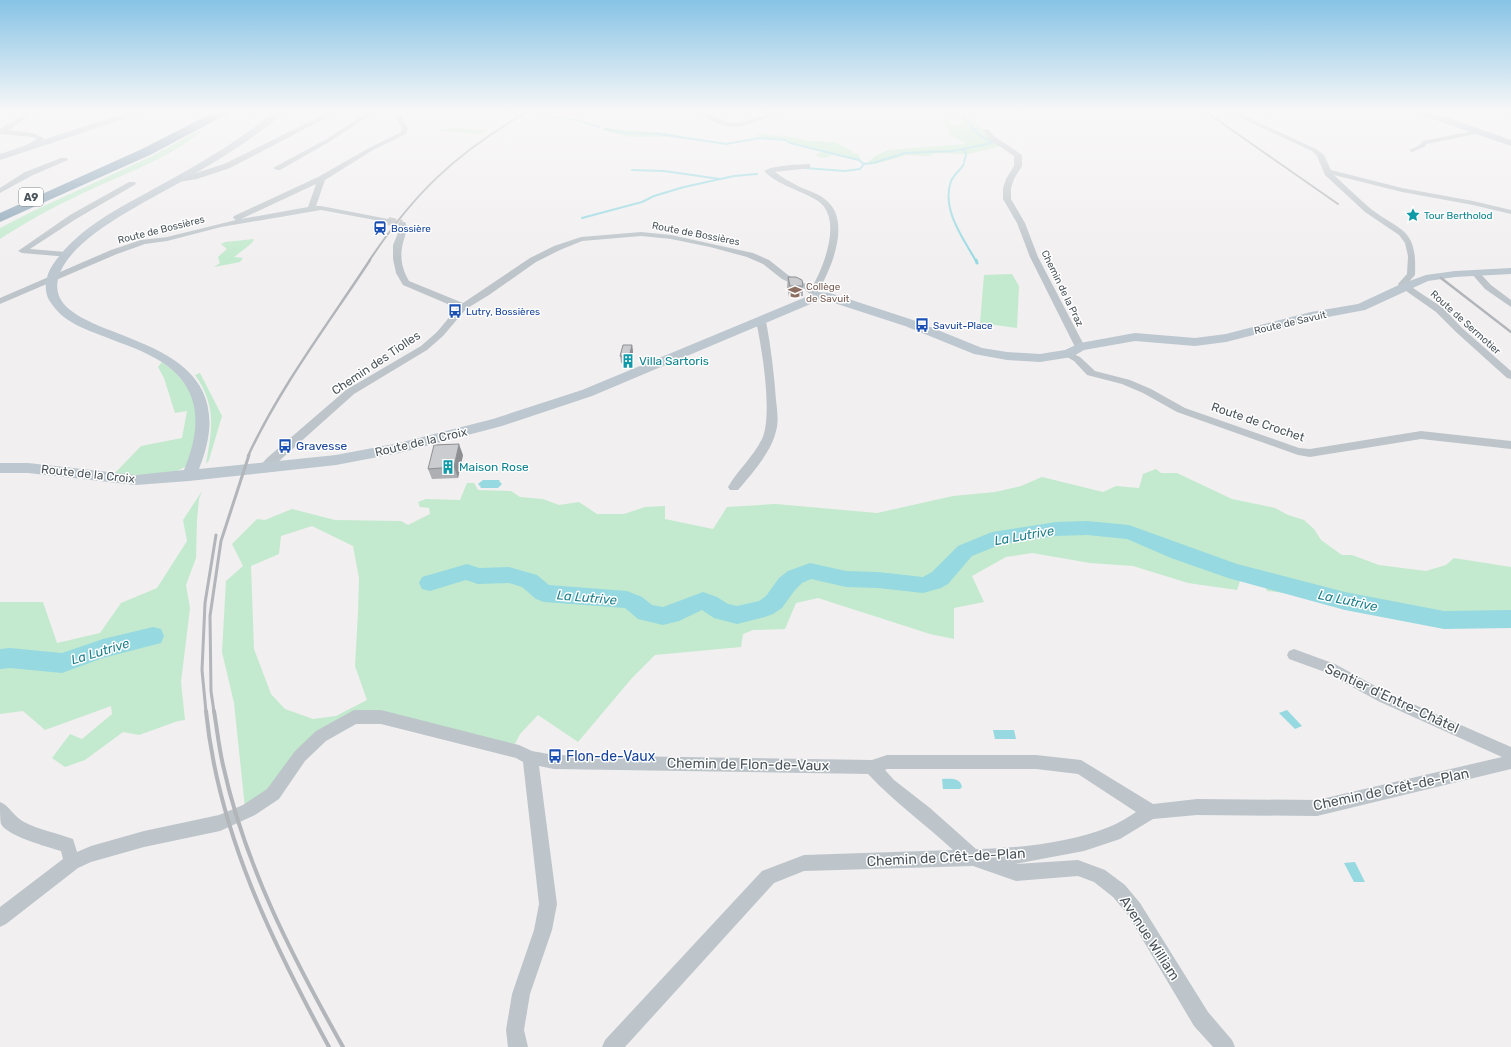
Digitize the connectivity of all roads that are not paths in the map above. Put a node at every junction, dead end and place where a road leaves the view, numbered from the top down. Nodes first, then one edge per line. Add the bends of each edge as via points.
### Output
1 (62, 161) edge
2 (111, 161) edge
3 (126, 161) edge
4 (128, 161) edge
5 (211, 161) edge
6 (237, 161) edge
7 (290, 161) edge
8 (351, 161) edge
9 (1018, 161) edge
10 (1323, 161) edge
11 (807, 166) dead end
12 (277, 168) dead end
13 (1328, 172) junction
14 (321, 178) junction
15 (178, 180) junction
16 (62, 183) junction
17 (132, 184) dead end
18 (0, 191) edge
19 (0, 208) edge
20 (312, 209) junction
21 (0, 211) edge
22 (1511, 212) edge
23 (0, 218) edge
24 (388, 221) tunnel mouth
25 (0, 223) edge
26 (402, 224) dead end
27 (222, 225) junction
28 (66, 254) junction
29 (1511, 271) edge
30 (1474, 273) junction
31 (52, 278) junction
32 (1405, 286) junction
33 (816, 294) junction
34 (0, 301) edge
35 (1511, 304) edge
36 (463, 307) junction
37 (761, 321) junction
38 (1080, 347) junction
39 (1067, 354) junction
40 (1511, 376) edge
41 (1511, 445) edge
42 (0, 468) edge
43 (261, 469) junction
44 (189, 476) junction
45 (734, 487) dead end
46 (1294, 655) dead end
47 (1511, 754) edge
48 (530, 758) junction
49 (1511, 762) edge
50 (872, 767) junction
51 (0, 810) edge
52 (1151, 812) junction
53 (974, 858) junction
54 (72, 862) junction
55 (0, 918) edge
56 (518, 1047) edge
57 (612, 1047) edge
58 (1225, 1047) edge

1 - 18 street via 28,174
2 - 16 highway, A9
3 - 23 highway, A9
4 - 25 highway, A9
5 - 15 street
6 - 15 street via 194,177
7 - 12 street
8 - 14 street
9 - 38 street, Chemin de la Praz via 1007,188 1007,200
10 - 13 street
11 - 33 street via 768,172 827,204 832,213 833,240
13 - 22 street
13 - 32 street via 1368,210 1402,233 1412,256 1412,275 1402,284
14 - 20 street via 320,188 312,201
14 - 27 street
15 - 28 street via 110,219 84,237
16 - 19 highway, A9
16 - 21 highway, A9
17 - 28 street via 72,217 22,251
20 - 24 street, Route de Bossières via 321,208
20 - 27 street, Route de Bossières
26 - 36 street via 404,228 397,245 397,259 400,274 406,283
27 - 31 street, Route de Bossières via 144,242
28 - 31 street
29 - 30 street, Route de Savuit
30 - 32 street, Route de Savuit via 1434,276
30 - 35 street
31 - 34 street, Route de Bossières
31 - 44 street via 52,295 64,312 74,320 163,357 180,369 192,384 202,406 204,422 199,452
32 - 38 street, Route de Savuit via 1361,307 1311,316 1226,338 1195,342 1135,337
32 - 40 street, Route de Sermotier via 1438,308
33 - 36 street, Route de Bossières via 785,277 766,262 750,255 671,237 641,234 590,237 558,248 533,260
33 - 37 street, Route de la Croix
33 - 39 street via 909,323 979,351 1027,358
36 - 43 street, Chemin des Tiolles via 424,348 350,392
37 - 43 street, Route de la Croix via 587,393 497,423 370,454
37 - 45 street via 770,390 771,430 753,464
38 - 39 street, Route de Savuit
39 - 41 street, Route de Crochet via 1077,359 1091,373 1126,382 1181,410 1298,451 1310,453 1421,435
42 - 44 street, Route de la Croix via 28,468 136,480
43 - 44 street, Route de la Croix
46 - 47 street, Sentier d'Entre-Châtel via 1330,668 1383,697
48 - 50 street, Chemin de Flon-de-Vaux via 554,762
48 - 54 street, Chemin de Flon-de-Vaux via 519,752 381,717 354,717 321,736 300,756 273,794 249,810 220,823 144,839
48 - 56 street via 548,904 543,930 521,994 515,1030
49 - 52 street, Chemin de Crêt-de-Plan via 1317,808 1198,807
50 - 52 street, Chemin de Flon-de-Vaux via 886,762 1036,762 1080,767
50 - 53 street, Avenue William via 889,785
51 - 54 street via 9,822 22,830 67,845
52 - 53 street, Chemin de Crêt-de-Plan via 1114,833 1084,842 1018,856
53 - 57 street, Chemin de Crêt-de-Plan via 804,863 768,877
53 - 58 street, Avenue William via 1016,873 1078,868 1099,876 1114,887 1134,909 1201,1019
54 - 55 street, Chemin de Flon-de-Vaux

